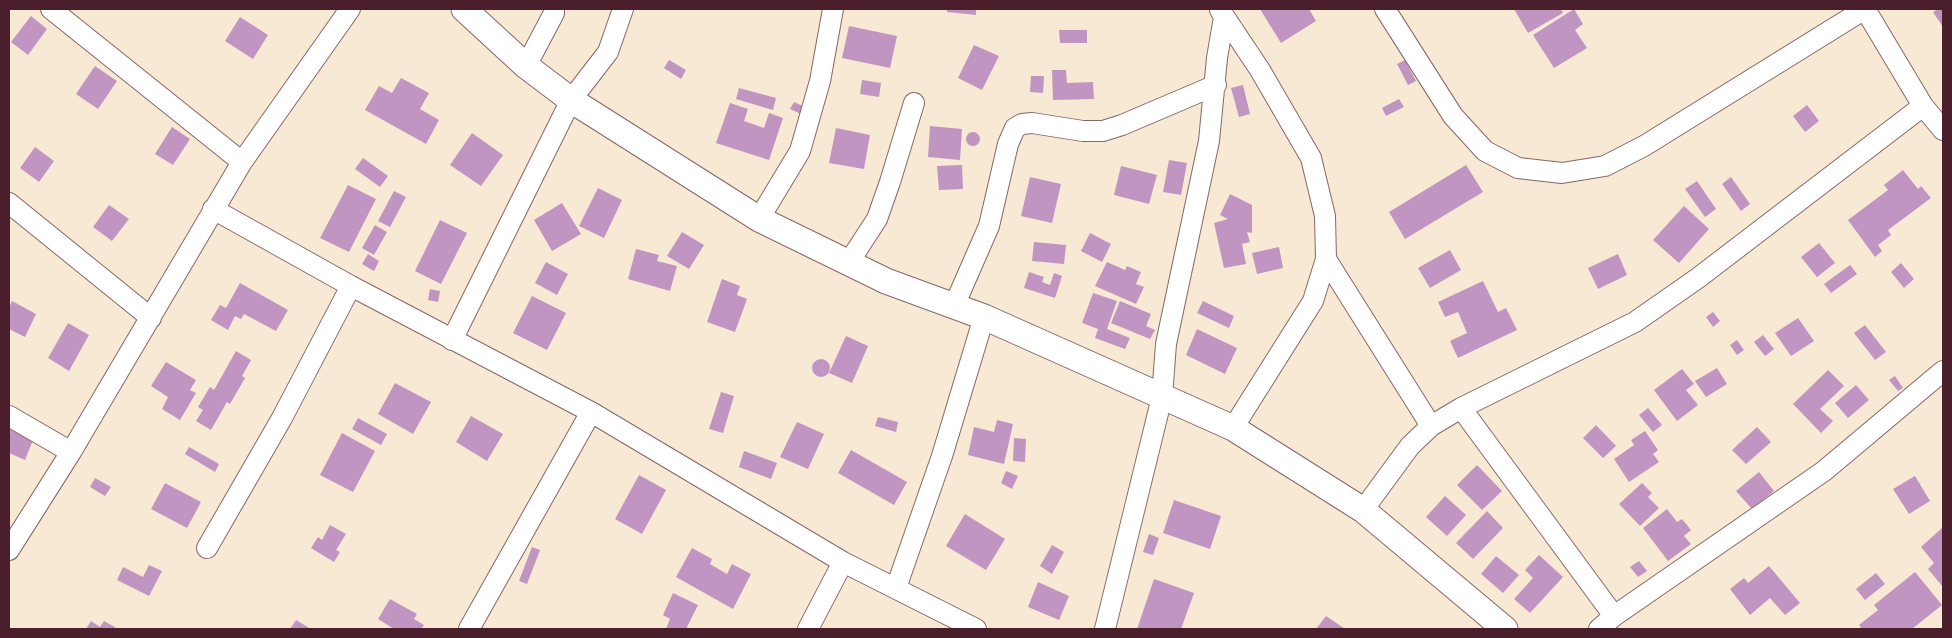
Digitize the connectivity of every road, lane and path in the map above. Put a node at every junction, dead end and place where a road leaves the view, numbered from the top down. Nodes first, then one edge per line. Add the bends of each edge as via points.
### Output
1 (51, 9) edge
2 (350, 9) edge
3 (464, 9) edge
4 (554, 9) edge
5 (623, 9) edge
6 (833, 9) edge
7 (1385, 9) edge
8 (1865, 9) edge
9 (1221, 13) edge
10 (526, 66) junction
11 (1216, 86) junction
12 (571, 100) junction
13 (914, 103) dead end
14 (1923, 106) junction
15 (1943, 130) edge
16 (242, 162) junction
17 (9, 203) edge
18 (213, 209) junction
19 (759, 219) junction
20 (1326, 259) junction
21 (849, 262) junction
22 (351, 286) junction
23 (954, 306) junction
24 (984, 317) junction
25 (151, 318) junction
26 (452, 340) junction
27 (1943, 371) edge
28 (1162, 396) junction
29 (1461, 408) junction
30 (591, 412) junction
31 (9, 416) edge
32 (1431, 426) junction
33 (1233, 428) junction
34 (71, 452) junction
35 (1362, 510) junction
36 (207, 548) dead end
37 (9, 550) edge
38 (843, 562) junction
39 (896, 588) junction
40 (1607, 623) edge
41 (469, 629) edge
42 (808, 629) edge
43 (976, 629) edge
44 (1105, 629) edge
45 (1505, 629) edge

1 - 16 street
2 - 16 street
3 - 10 street
4 - 10 street
5 - 12 street via 608,52
6 - 19 street via 820,81 800,151
7 - 8 street via 1453,116 1485,151 1518,168 1562,173 1605,166 1644,146
8 - 14 street
9 - 11 street
9 - 20 street via 1260,70 1311,158 1325,216
10 - 12 street
11 - 23 street via 1103,131 1032,123 1015,128 1008,144 989,226
11 - 28 street via 1209,140 1166,344
12 - 19 street
12 - 26 street
13 - 21 street via 876,219
14 - 15 street
14 - 29 street via 1636,322
16 - 18 street
17 - 25 street
18 - 22 street
18 - 25 street
19 - 21 street
20 - 32 street
20 - 33 street via 1313,301
21 - 23 street via 886,281
22 - 26 street
22 - 36 street via 282,418
23 - 24 street
24 - 28 street
24 - 39 street via 942,456
25 - 34 street
26 - 30 street
27 - 40 street via 1824,471
28 - 33 street
28 - 44 street
29 - 32 street
29 - 40 street
30 - 38 street
30 - 41 street
31 - 34 street
32 - 35 street via 1410,446
33 - 35 street
34 - 37 street
35 - 45 street
38 - 39 street
38 - 42 street
39 - 43 street

